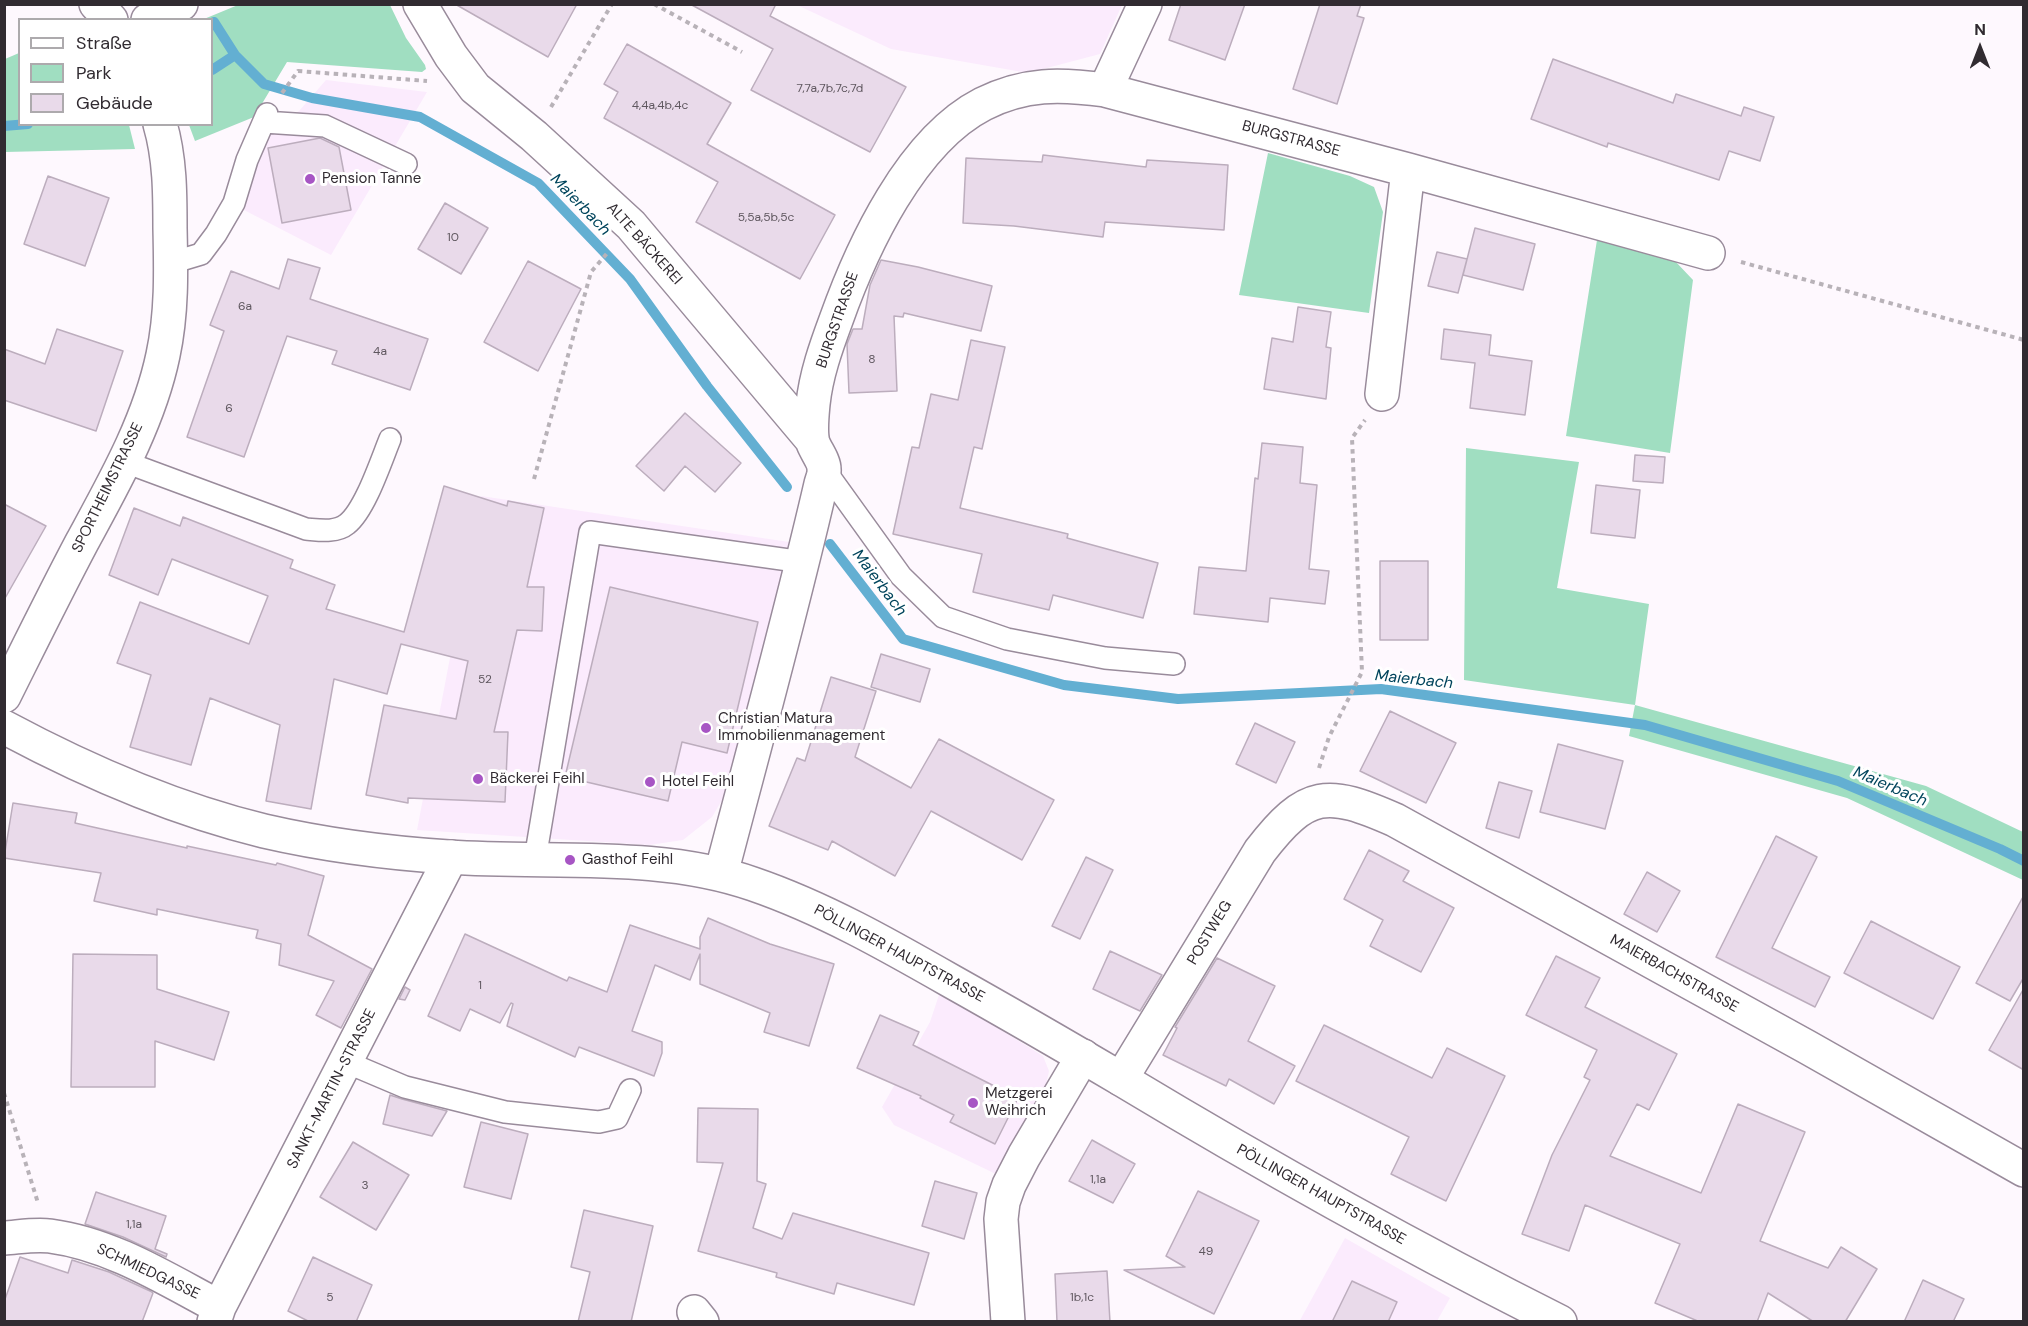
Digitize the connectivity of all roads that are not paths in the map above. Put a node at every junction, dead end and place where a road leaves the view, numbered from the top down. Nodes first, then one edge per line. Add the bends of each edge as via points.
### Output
1 (96, 4) edge
2 (181, 4) edge
3 (420, 4) edge
4 (1145, 4) edge
5 (109, 18) edge
6 (151, 18) edge
7 (1106, 90) junction
8 (160, 126) edge
9 (406, 164) dead end
10 (1408, 170) junction
11 (1708, 253) road end
12 (171, 263) junction
13 (1382, 394) road end
14 (390, 439) dead end
15 (818, 455) junction
16 (124, 462) junction
17 (803, 562) junction
18 (1174, 664) dead end
19 (4, 696) edge
20 (4, 727) edge
21 (1316, 802) joint
22 (451, 857) junction
23 (536, 859) junction
24 (721, 874) junction
25 (1083, 1056) junction
26 (346, 1062) junction
27 (1121, 1079) junction
28 (630, 1090) dead end
29 (2024, 1170) edge
30 (4, 1238) edge
31 (217, 1314) edge
32 (1008, 1322) edge
33 (1560, 1322) edge

1 - 5 street
2 - 6 street
3 - 15 street, ALTE BÄCKEREI via 475,88 631,225
4 - 7 street
7 - 10 street, BURGSTRASSE
7 - 15 street, BURGSTRASSE via 1040,85 982,105 950,126 909,173 874,228 822,359 813,404
8 - 12 street, SPORTHEIMSTRASSE via 168,161
9 - 12 lane via 325,126 265,118 234,203 216,234 201,254
10 - 11 street, BURGSTRASSE
10 - 13 street
12 - 16 street, SPORTHEIMSTRASSE via 171,300 163,355
14 - 16 lane via 358,513 346,525 326,531 306,529
15 - 17 street, BURGSTRASSE
15 - 18 lane via 901,576 943,617 1007,639 1105,658
16 - 19 street, SPORTHEIMSTRASSE
17 - 23 lane via 590,532
17 - 24 street, BURGSTRASSE
20 - 22 street, PÖLLINGER HAUPTSTRASSE via 141,791 219,818 321,842
21 - 27 street, POSTWEG via 1296,811 1260,851
21 - 29 street, MAIERBACHSTRASSE via 1332,799 1360,805 1395,820
22 - 23 street, PÖLLINGER HAUPTSTRASSE
22 - 26 street, SANKT-MARTIN-STRASSE
23 - 24 street, PÖLLINGER HAUPTSTRASSE via 617,862
24 - 25 street, PÖLLINGER HAUPTSTRASSE via 806,904 868,935
25 - 27 street, PÖLLINGER HAUPTSTRASSE
25 - 32 street via 1024,1156 1003,1202
26 - 28 lane via 405,1087 505,1112 599,1122 617,1118
26 - 31 street, SANKT-MARTIN-STRASSE
27 - 33 street, PÖLLINGER HAUPTSTRASSE via 1364,1220
30 - 31 street, SCHMIEDGASSE via 48,1235 97,1247 150,1270

